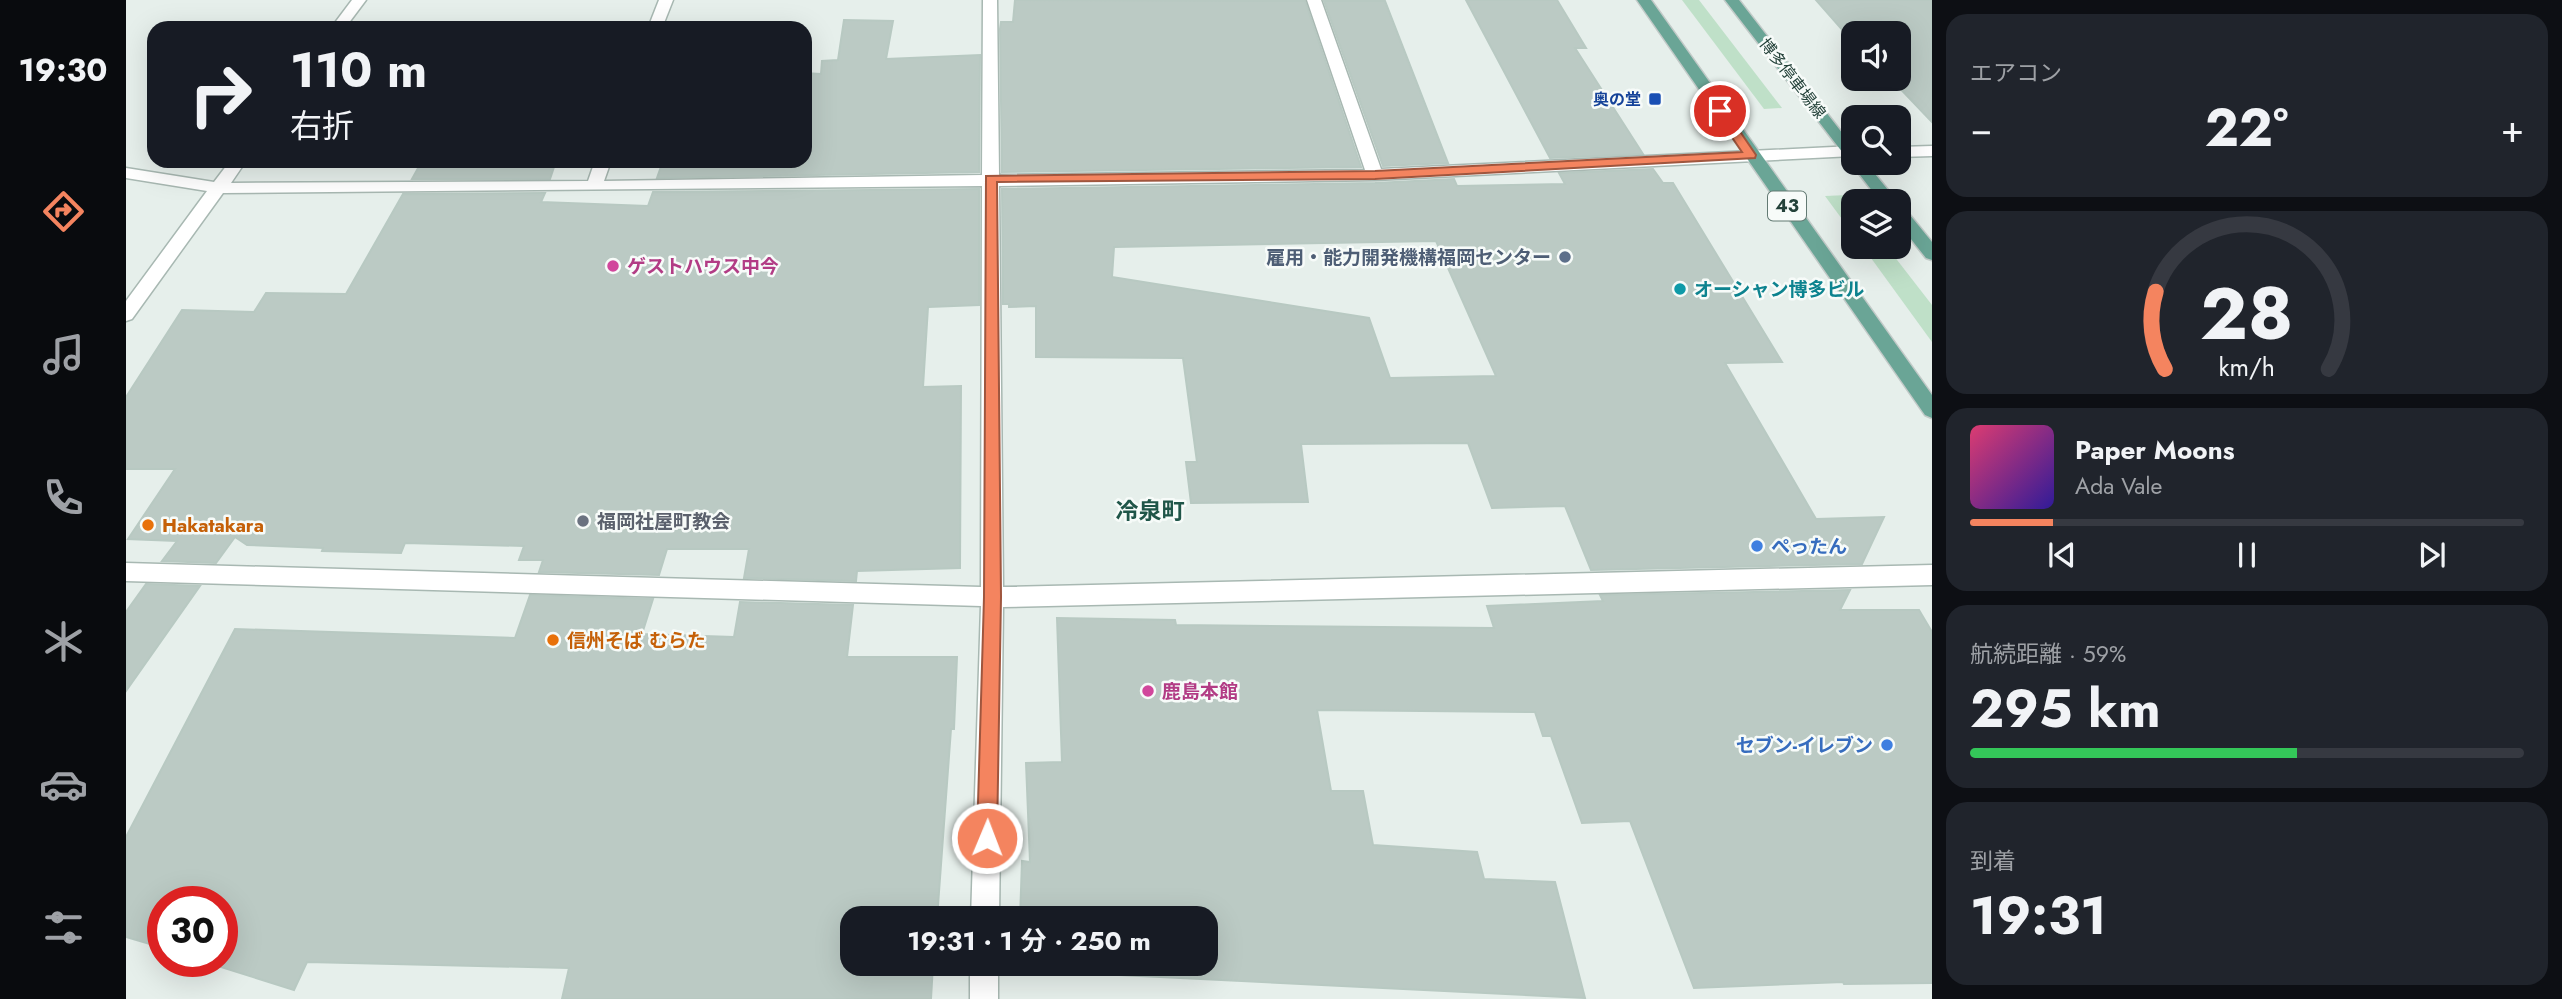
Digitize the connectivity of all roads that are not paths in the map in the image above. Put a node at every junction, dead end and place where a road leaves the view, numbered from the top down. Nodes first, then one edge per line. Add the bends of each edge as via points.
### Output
1 (359, 0) edge
2 (666, 0) edge
3 (990, 0) edge
4 (1314, 0) edge
5 (1644, 0) edge
6 (1732, 0) edge
7 (343, 21) edge
8 (658, 21) edge
9 (1841, 141) edge
10 (1932, 151) edge
11 (1911, 152) edge
12 (1750, 155) junction
13 (1841, 156) edge
14 (234, 168) edge
15 (600, 168) edge
16 (126, 173) edge
17 (1375, 175) junction
18 (1868, 175) edge
19 (991, 178) junction
20 (594, 186) junction
21 (218, 188) junction
22 (1879, 189) edge
23 (1911, 228) edge
24 (1932, 254) edge
25 (126, 314) edge
26 (1932, 411) edge
27 (126, 572) edge
28 (1932, 575) edge
29 (992, 597) junction
30 (985, 906) edge
31 (985, 976) edge
32 (984, 999) edge

1 - 7 street
2 - 8 street
3 - 19 street
4 - 17 street
5 - 12 main road, 43
6 - 9 main road, 博多停車場線
10 - 11 street
12 - 13 street
12 - 17 street
12 - 26 main road, 43
14 - 21 street
15 - 20 street
16 - 21 street
17 - 19 street
18 - 22 main road, 博多停車場線
19 - 20 street
19 - 29 street
20 - 21 street
21 - 25 street
23 - 24 main road
27 - 29 street
28 - 29 street
29 - 30 street
31 - 32 street

